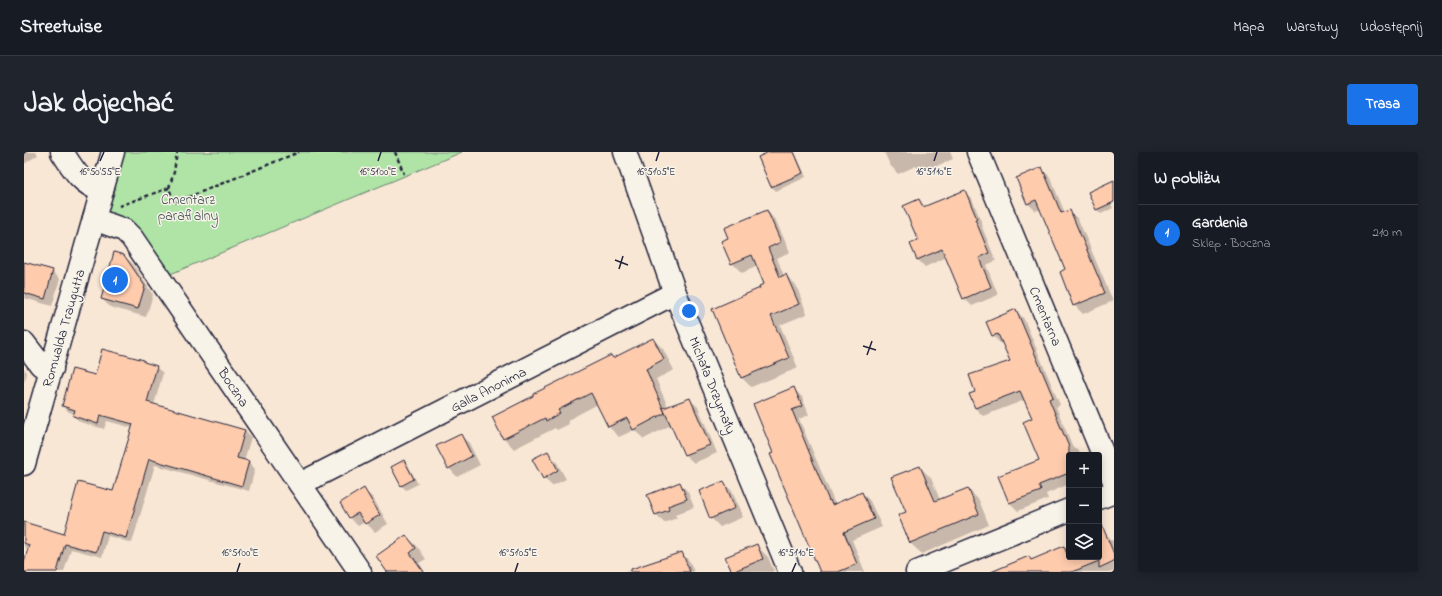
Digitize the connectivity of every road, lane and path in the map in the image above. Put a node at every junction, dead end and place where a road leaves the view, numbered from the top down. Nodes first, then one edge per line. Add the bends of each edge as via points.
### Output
1 (62, 152) edge
2 (113, 152) edge
3 (177, 152) edge
4 (299, 152) edge
5 (395, 152) edge
6 (625, 152) edge
7 (984, 154) edge
8 (404, 174) dead end
9 (169, 188) junction
10 (102, 191) junction
11 (102, 221) junction
12 (675, 293) junction
13 (24, 343) edge
14 (52, 369) junction
15 (24, 464) edge
16 (1114, 481) edge
17 (300, 484) junction
18 (1114, 492) edge
19 (1102, 497) edge
20 (1066, 511) edge
21 (360, 572) edge
22 (790, 572) edge
23 (917, 572) edge

1 - 10 street via 82,180 92,188
2 - 10 street, Romualda Traugutta
3 - 9 path
4 - 9 path via 174,203
5 - 8 path
6 - 12 street, Michała Drzymały
7 - 16 street, Cmentarna
9 - 11 path via 114,208
10 - 11 street, Romualda Traugutta
11 - 14 street, Romualda Traugutta
11 - 17 street, Boczna via 124,230 132,238
12 - 17 street, Galla Anonima
12 - 22 street, Michała Drzymały
13 - 14 street via 41,364
14 - 15 street, Romualda Traugutta
17 - 21 street, Boczna
18 - 19 street
20 - 23 street

